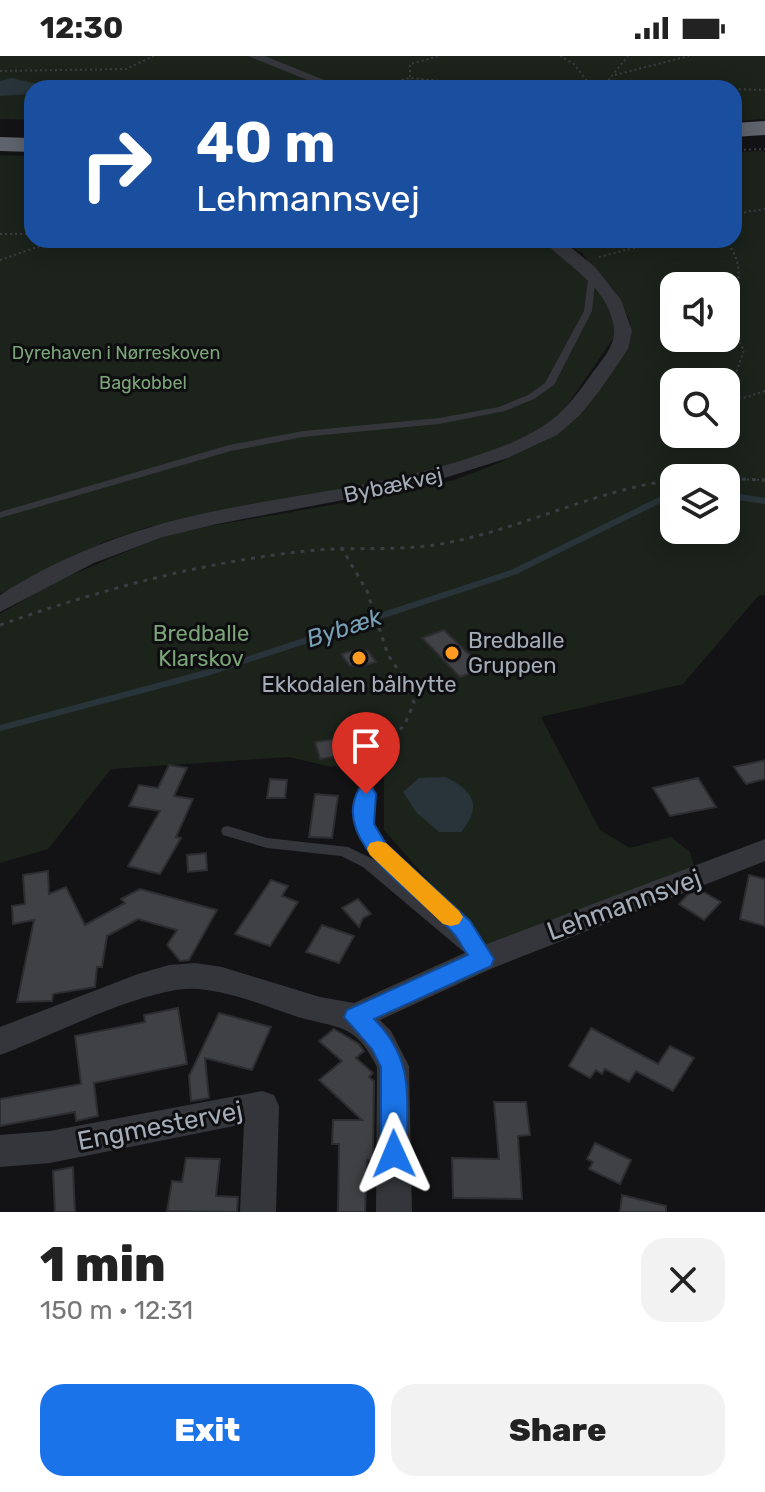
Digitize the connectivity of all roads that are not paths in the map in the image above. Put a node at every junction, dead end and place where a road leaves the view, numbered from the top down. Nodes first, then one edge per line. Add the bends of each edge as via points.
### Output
1 (254, 56) edge
2 (317, 80) edge
3 (765, 128) edge
4 (742, 129) edge
5 (0, 137) edge
6 (24, 137) edge
7 (765, 139) edge
8 (742, 140) edge
9 (0, 144) edge
10 (24, 145) edge
11 (561, 248) edge
12 (586, 268) junction
13 (616, 306) junction
14 (588, 311) junction
15 (0, 515) edge
16 (0, 605) edge
17 (368, 764) road end
18 (228, 831) dead end
19 (765, 850) edge
20 (482, 959) junction
21 (356, 1017) junction
22 (0, 1041) edge
23 (0, 1151) edge
24 (258, 1212) edge
25 (394, 1212) edge

1 - 2 street
3 - 4 highway
5 - 6 highway
7 - 8 highway
9 - 10 highway
11 - 12 street, Bybækvej
12 - 13 street, Bybækvej
12 - 14 lane
13 - 14 lane
13 - 16 street, Bybækvej via 623,323 622,344 584,399 557,426 529,442 403,485 179,526 128,541
14 - 15 lane via 549,385 502,409 229,448
17 - 20 lane via 364,825 371,837 462,927
18 - 20 lane via 267,843 343,851 368,863
19 - 20 street, Lehmannsvej
20 - 21 street, Lehmannsvej
21 - 22 street via 195,976 138,987
21 - 25 street via 380,1041 393,1066
23 - 24 street, Engmestervej via 50,1147 262,1106

